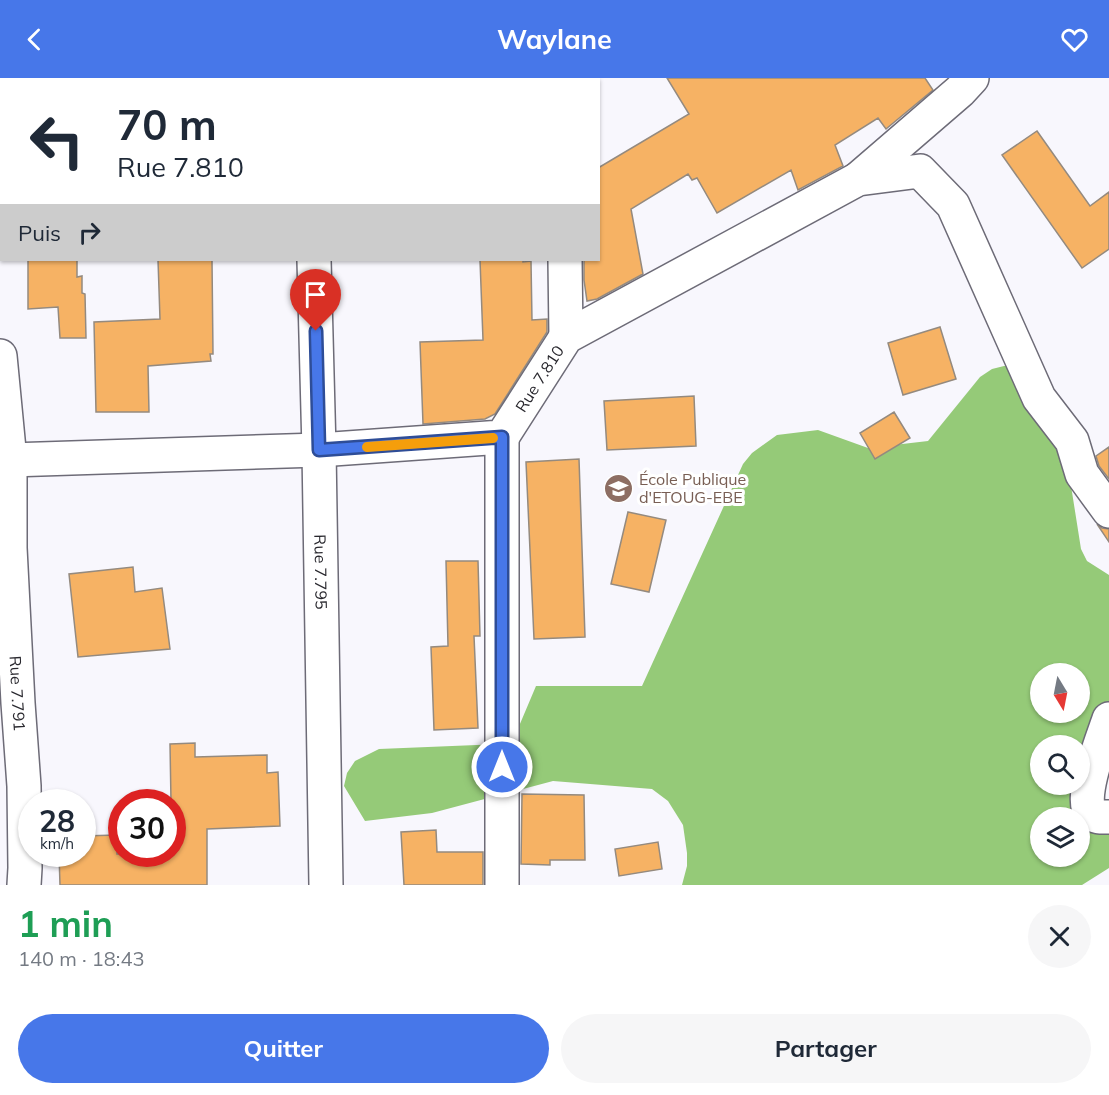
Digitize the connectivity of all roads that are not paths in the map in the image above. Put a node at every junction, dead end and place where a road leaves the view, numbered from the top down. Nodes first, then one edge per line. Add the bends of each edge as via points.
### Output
1 (972, 78) edge
2 (858, 179) junction
3 (314, 261) edge
4 (565, 261) edge
5 (566, 337) junction
6 (0, 356) edge
7 (502, 437) junction
8 (319, 450) junction
9 (10, 460) junction
10 (1109, 512) edge
11 (1109, 719) edge
12 (1109, 817) edge
13 (24, 885) edge
14 (326, 885) edge
15 (502, 885) edge

1 - 2 street
2 - 5 street, Rue 7.810
2 - 10 street, Rue 7.810 via 920,171 953,205 1039,398 1072,441 1082,474
3 - 8 street, Rue 7.795
4 - 5 street
5 - 7 street, Rue 7.810
6 - 9 street, Rue 7.791
7 - 8 street
7 - 15 street
8 - 9 street
8 - 14 street, Rue 7.795
9 - 13 street, Rue 7.791 via 10,548 24,786
11 - 12 street via 1087,791 1092,814

